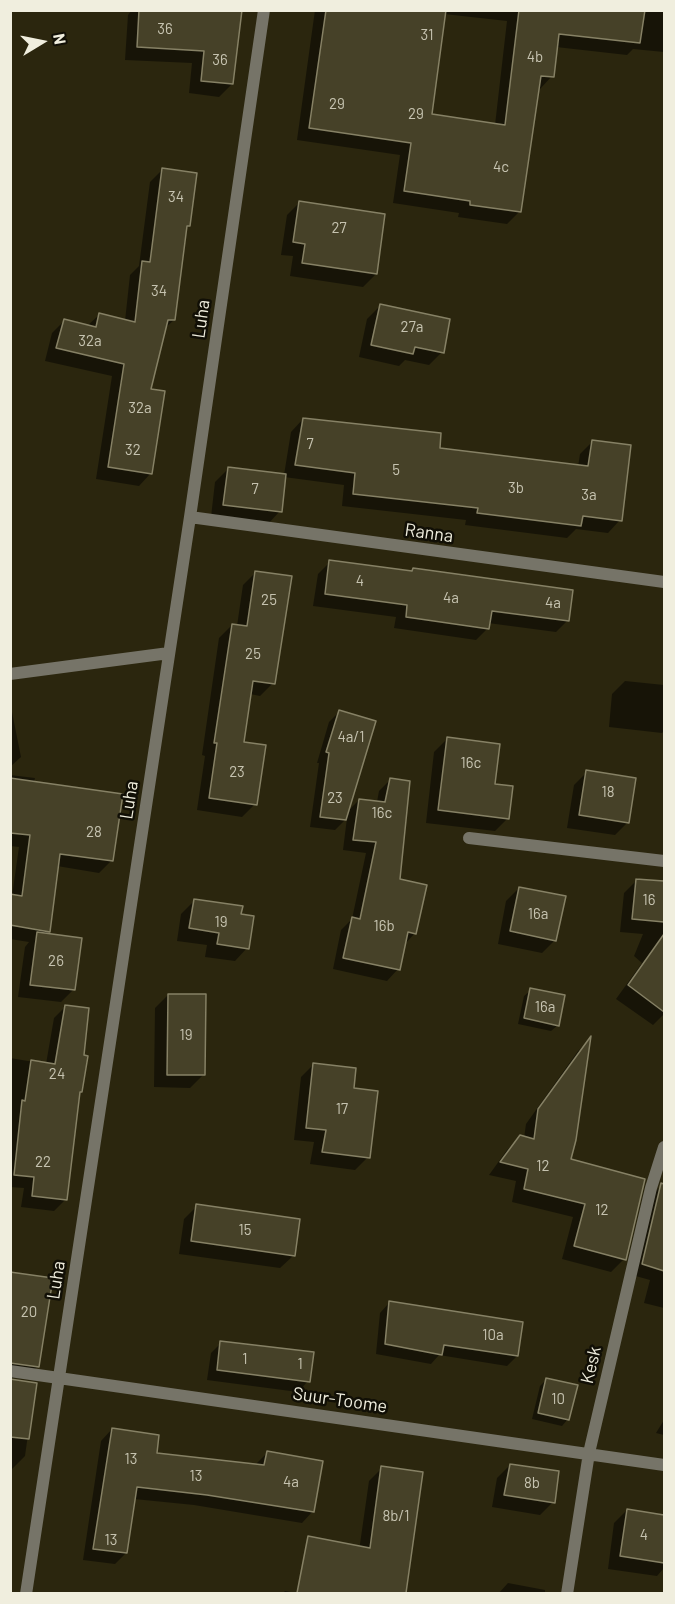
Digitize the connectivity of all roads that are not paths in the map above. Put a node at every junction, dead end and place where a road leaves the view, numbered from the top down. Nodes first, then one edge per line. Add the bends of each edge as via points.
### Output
1 (264, 10) edge
2 (190, 517) junction
3 (664, 582) edge
4 (169, 653) junction
5 (10, 674) edge
6 (469, 838) dead end
7 (664, 861) edge
8 (664, 1147) edge
9 (10, 1371) edge
10 (60, 1379) junction
11 (589, 1453) junction
12 (664, 1465) edge
13 (26, 1593) edge
14 (567, 1593) edge

1 - 2 street, Luha
2 - 3 street, Ranna
2 - 4 street, Luha
4 - 5 street
4 - 10 street, Luha
6 - 7 street
8 - 11 street, Kesk
9 - 10 street, Suur-Toome
10 - 11 street, Suur-Toome
10 - 13 street, Luha
11 - 12 street, Suur-Toome
11 - 14 street, Kesk

